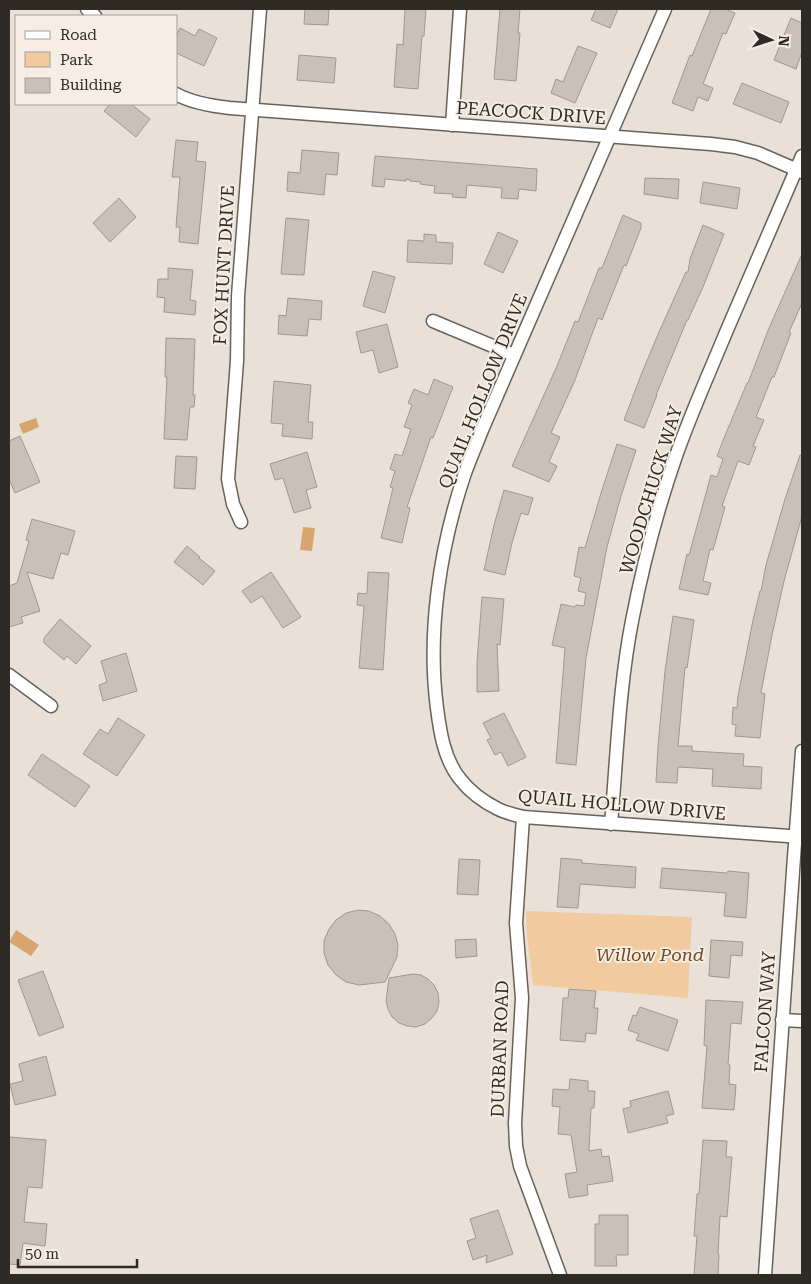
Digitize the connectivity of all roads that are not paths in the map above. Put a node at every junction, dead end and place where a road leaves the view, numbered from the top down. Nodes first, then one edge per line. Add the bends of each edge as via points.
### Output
1 (260, 9) edge
2 (460, 9) edge
3 (665, 9) edge
4 (178, 95) edge
5 (252, 110) junction
6 (452, 124) junction
7 (610, 136) junction
8 (802, 156) edge
9 (799, 171) edge
10 (433, 320) dead end
11 (514, 355) junction
12 (241, 522) dead end
13 (9, 674) edge
14 (51, 706) dead end
15 (802, 751) edge
16 (523, 817) junction
17 (611, 824) junction
18 (799, 837) edge
19 (782, 1020) junction
20 (802, 1021) edge
21 (560, 1275) edge
22 (765, 1275) edge

1 - 5 street, FOX HUNT DRIVE
2 - 6 street
3 - 7 street, QUAIL HOLLOW DRIVE
4 - 5 street, PEACOCK DRIVE via 210,105
5 - 6 street, PEACOCK DRIVE
5 - 12 street, FOX HUNT DRIVE via 228,479
6 - 7 street, PEACOCK DRIVE
7 - 9 street, PEACOCK DRIVE via 735,147
7 - 11 street, QUAIL HOLLOW DRIVE
8 - 9 street, WOODCHUCK WAY
9 - 17 street, WOODCHUCK WAY via 698,397 659,510 632,621 618,730
10 - 11 street
11 - 16 street, QUAIL HOLLOW DRIVE via 464,475 442,564 433,654 440,728 446,755 459,779 478,797 499,810
13 - 14 street
15 - 18 street, FALCON WAY
16 - 17 street, QUAIL HOLLOW DRIVE
16 - 21 street, DURBAN ROAD via 516,923 522,998 516,1146 520,1166
17 - 18 street, QUAIL HOLLOW DRIVE
18 - 19 street, FALCON WAY
19 - 20 street
19 - 22 street, FALCON WAY

